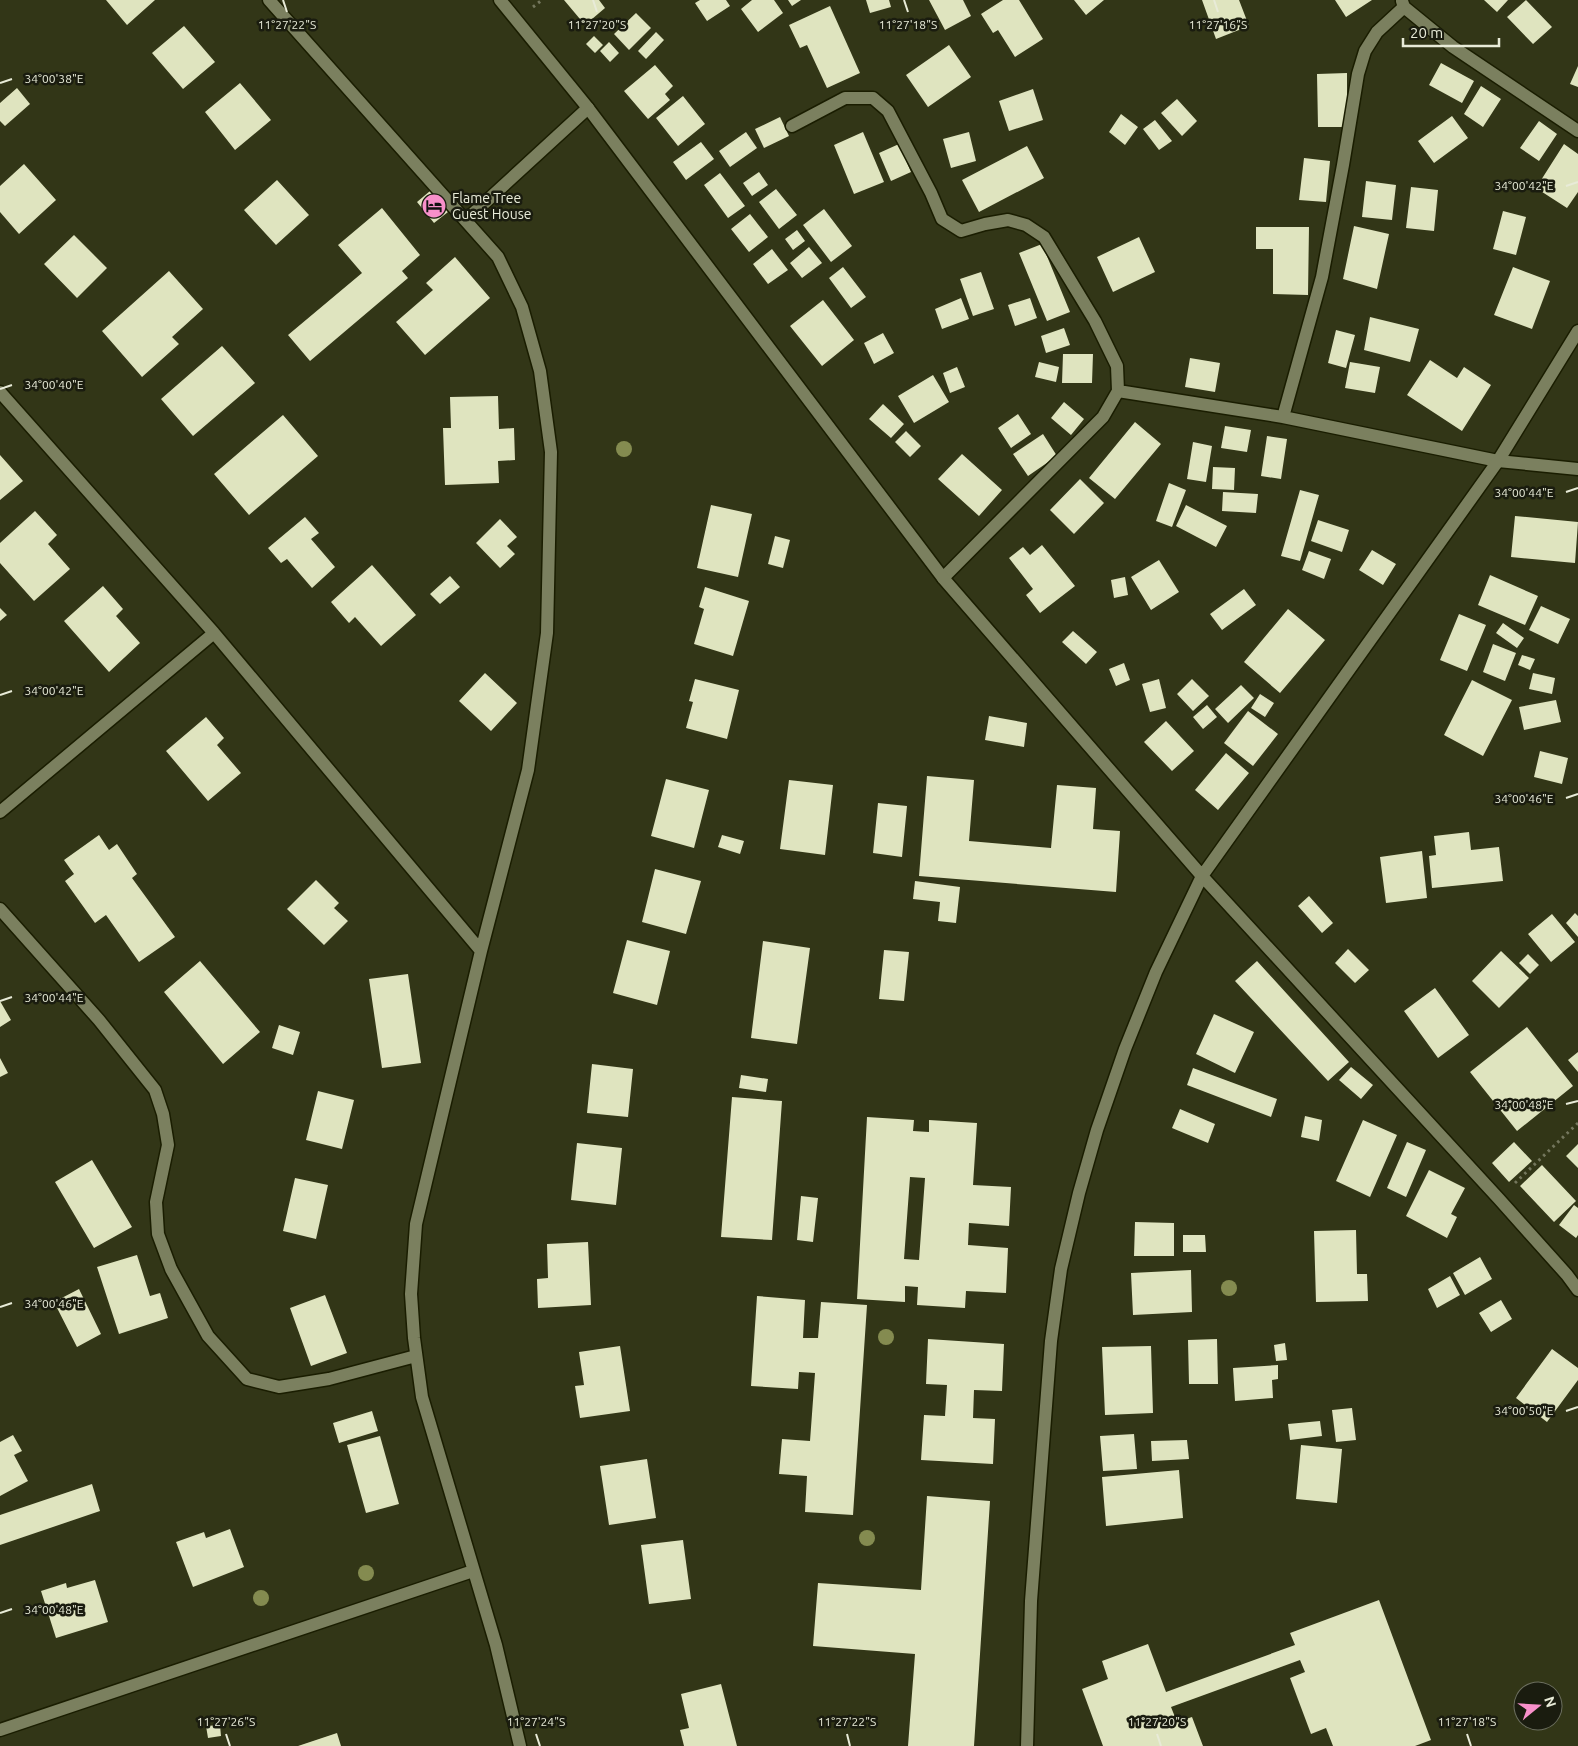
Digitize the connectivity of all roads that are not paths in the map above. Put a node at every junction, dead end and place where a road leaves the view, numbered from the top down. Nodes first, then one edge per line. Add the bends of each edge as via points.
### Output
1 (269, 0) edge
2 (500, 0) edge
3 (1403, 4) edge
4 (588, 108) junction
5 (792, 126) dead end
6 (1578, 132) edge
7 (466, 220) junction
8 (1578, 331) edge
9 (0, 392) edge
10 (1118, 392) junction
11 (1283, 417) junction
12 (1498, 461) junction
13 (1578, 469) edge
14 (943, 578) junction
15 (214, 633) junction
16 (0, 812) edge
17 (1202, 876) junction
18 (0, 909) edge
19 (481, 951) junction
20 (1578, 1290) edge
21 (416, 1356) junction
22 (473, 1571) junction
23 (0, 1730) edge
24 (520, 1746) edge
25 (1027, 1746) edge

1 - 7 street
2 - 4 street
3 - 6 street via 1453,47
3 - 11 street via 1377,32 1365,52 1358,74 1322,278
4 - 7 street
4 - 14 street
5 - 10 street via 845,98 873,98 888,111 942,219 960,231 1008,220 1026,225 1044,237 1095,321 1117,366
7 - 19 street via 498,257 522,307 540,371 551,452 547,632 528,770
8 - 12 street
9 - 15 street
10 - 11 street
10 - 14 street via 1103,417
11 - 12 street
12 - 13 street
12 - 17 street
14 - 17 street
15 - 16 street
15 - 19 street
17 - 20 street via 1499,1199
17 - 25 street via 1156,972 1125,1049 1097,1130 1061,1269 1051,1341 1031,1601
18 - 21 street via 100,1020 155,1090 164,1114 168,1144 156,1202 158,1234 171,1269 208,1336 247,1379 279,1387 329,1379
19 - 21 street via 416,1224 411,1294
21 - 22 street via 422,1397
22 - 23 street
22 - 24 street via 496,1645

